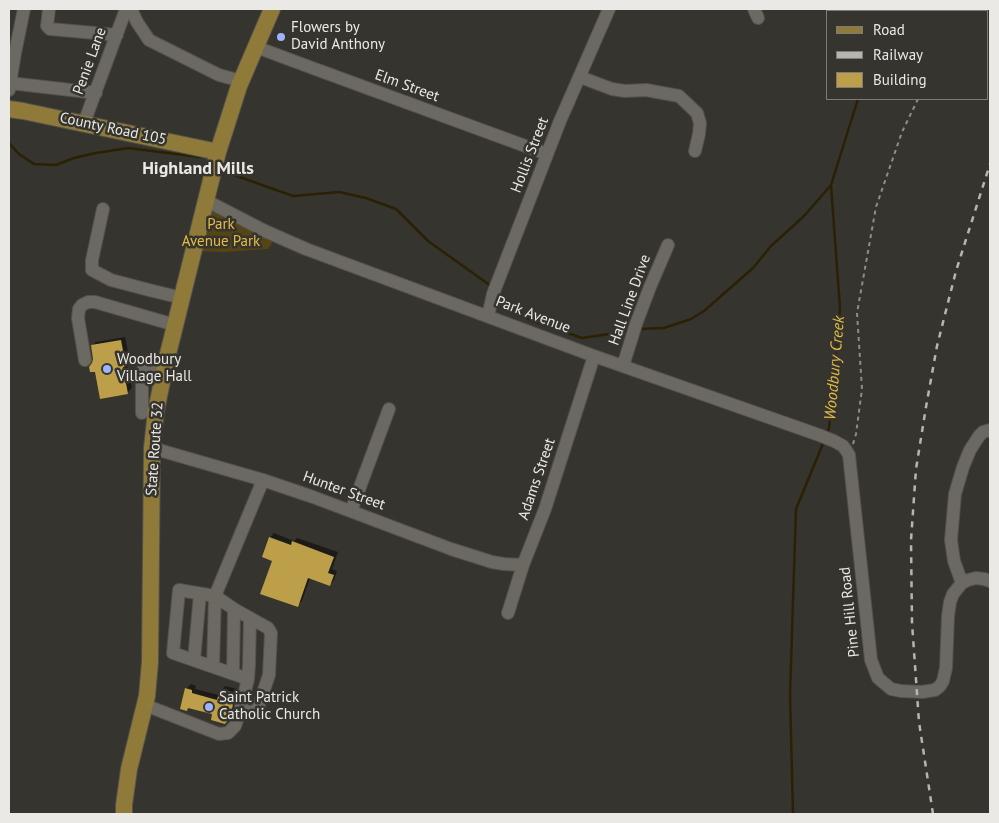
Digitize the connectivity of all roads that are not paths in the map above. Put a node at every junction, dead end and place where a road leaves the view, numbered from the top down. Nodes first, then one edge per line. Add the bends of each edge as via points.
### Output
1 (24, 9) edge
2 (49, 9) edge
3 (125, 9) edge
4 (272, 9) edge
5 (609, 9) edge
6 (117, 35) junction
7 (256, 47) junction
8 (580, 77) junction
9 (241, 81) junction
10 (9, 87) edge
11 (96, 93) junction
12 (9, 109) edge
13 (84, 123) junction
14 (695, 150) dead end
15 (218, 152) junction
16 (547, 154) junction
17 (206, 200) junction
18 (103, 209) dead end
19 (668, 244) dead end
20 (182, 298) junction
21 (488, 316) junction
22 (175, 325) junction
23 (594, 356) junction
24 (85, 360) dead end
25 (166, 363) junction
26 (623, 366) junction
27 (389, 409) dead end
28 (142, 413) dead end
29 (990, 430) edge
30 (152, 448) junction
31 (849, 455) joint
32 (263, 480) junction
33 (351, 511) junction
34 (523, 566) junction
35 (990, 581) edge
36 (962, 583) junction
37 (200, 594) junction
38 (215, 596) junction
39 (234, 609) junction
40 (508, 613) dead end
41 (250, 618) junction
42 (194, 660) junction
43 (213, 667) junction
44 (233, 674) junction
45 (248, 679) junction
46 (145, 705) junction
47 (240, 711) junction
48 (124, 814) edge

1 - 10 street
2 - 6 street via 47,26 50,29
3 - 6 street, Penie Lane
3 - 9 street via 149,40 219,75
4 - 7 main road, State Route 32
5 - 8 street, Hollis Street
6 - 11 street, Penie Lane
7 - 9 main road, State Route 32
7 - 16 street, Elm Street
8 - 14 street via 612,89 646,90 679,96 697,113 700,123
8 - 16 street, Hollis Street
9 - 15 main road, State Route 32
10 - 11 street
11 - 13 street, Penie Lane
12 - 13 main road, County Road 105
13 - 15 main road, County Road 105
15 - 17 main road, State Route 32
16 - 21 street, Hollis Street via 495,288
17 - 20 main road, State Route 32
17 - 21 street, Park Avenue via 265,232 306,249
18 - 20 street via 92,270 111,280
19 - 26 street, Hall Line Drive
20 - 22 main road, State Route 32
21 - 23 street, Park Avenue
22 - 24 street via 88,302 79,309 78,318
22 - 25 main road, State Route 32
23 - 26 street, Park Avenue
23 - 34 street, Adams Street via 545,509
25 - 28 street via 146,366 142,372
25 - 30 main road, State Route 32
26 - 31 street, Park Avenue via 819,435 842,446
27 - 33 street
29 - 36 street via 975,440 956,494 950,540
30 - 32 street, Hunter Street
30 - 46 main road, State Route 32 via 150,662
31 - 36 street, Pine Hill Road via 872,660 878,678 885,685 901,691 922,692 936,690 940,686 946,668 950,602
32 - 33 street, Hunter Street
32 - 38 street
33 - 34 street, Hunter Street via 459,552 492,562
34 - 40 street, Adams Street
35 - 36 street via 976,578
37 - 38 street
37 - 42 street
37 - 42 street via 179,590 173,653
38 - 39 street
38 - 43 street
39 - 41 street
39 - 44 street
41 - 45 street
41 - 47 street via 271,633 269,675 255,712
42 - 43 street
43 - 44 street
44 - 45 street
45 - 47 street
46 - 47 street via 218,734 228,733 235,726
46 - 48 main road, State Route 32 via 129,769

